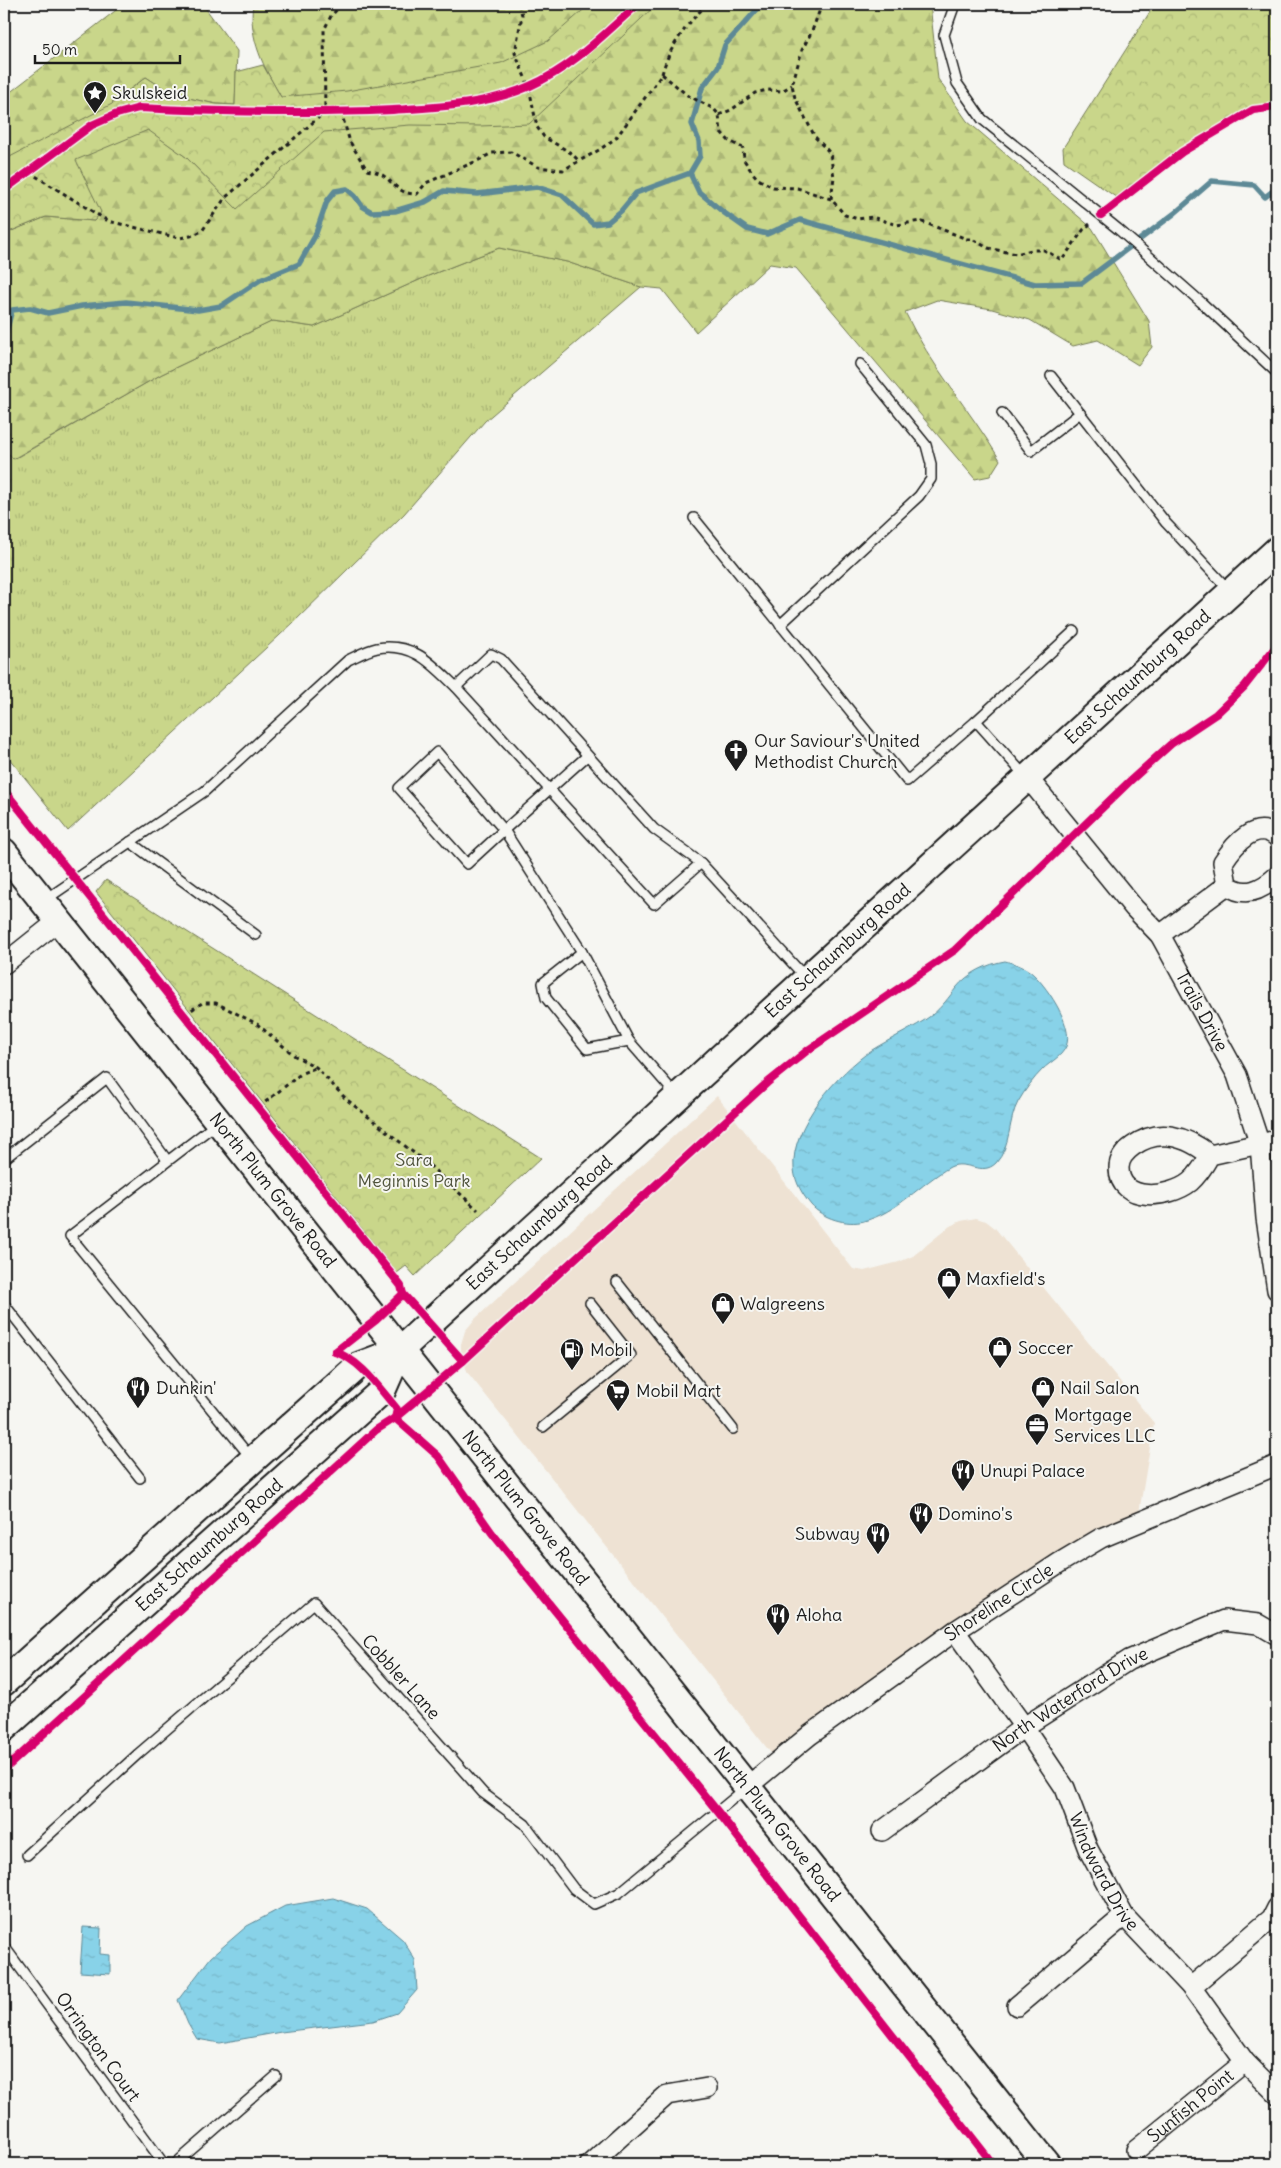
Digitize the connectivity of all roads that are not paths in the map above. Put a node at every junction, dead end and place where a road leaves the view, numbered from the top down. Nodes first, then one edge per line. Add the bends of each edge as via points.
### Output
1 (955, 4) edge
2 (860, 364) dead end
3 (1277, 373) edge
4 (1051, 376) dead end
5 (1002, 413) dead end
6 (1080, 414) junction
7 (694, 518) dead end
8 (1277, 550) edge
9 (1231, 592) junction
10 (780, 625) junction
11 (1074, 631) dead end
12 (456, 686) junction
13 (976, 721) junction
14 (587, 756) junction
15 (1028, 778) junction
16 (550, 789) junction
17 (504, 830) junction
18 (1277, 837) edge
19 (130, 842) junction
20 (4, 852) edge
21 (701, 863) junction
22 (1277, 876) edge
23 (1227, 884) junction
24 (50, 911) junction
25 (256, 935) dead end
26 (1160, 935) junction
27 (582, 952) junction
28 (4, 964) edge
29 (807, 979) junction
30 (629, 1041) junction
31 (678, 1097) junction
32 (218, 1122) junction
33 (1269, 1142) edge
34 (1210, 1154) dead end
35 (4, 1159) edge
36 (167, 1160) junction
37 (617, 1282) dead end
38 (1277, 1290) edge
39 (590, 1303) dead end
40 (4, 1304) edge
41 (400, 1350) junction
42 (543, 1426) dead end
43 (734, 1429) dead end
44 (254, 1460) junction
45 (1277, 1465) edge
46 (140, 1478) dead end
47 (955, 1631) junction
48 (1277, 1635) edge
49 (4, 1682) edge
50 (1024, 1727) junction
51 (4, 1728) edge
52 (748, 1786) junction
53 (882, 1831) dead end
54 (27, 1855) dead end
55 (1277, 1908) edge
56 (1124, 1916) junction
57 (4, 1946) edge
58 (1191, 1987) junction
59 (1016, 2006) dead end
60 (1245, 2062) junction
61 (276, 2076) dead end
62 (707, 2088) dead end
63 (1277, 2094) edge
64 (1136, 2150) dead end
65 (168, 2164) edge
66 (175, 2164) edge
67 (590, 2164) edge
68 (1047, 2164) edge

1 - 3 lane via 944,35 957,83 982,119 1118,230
2 - 10 lane via 926,445 931,479 919,496
4 - 6 lane
5 - 6 lane via 1031,451
6 - 9 lane via 1166,523
7 - 10 lane
8 - 9 main road, East Schaumburg Road
9 - 15 main road, East Schaumburg Road
10 - 13 lane via 907,781
11 - 13 lane
12 - 14 lane via 491,654 501,659
12 - 16 lane
12 - 19 lane via 425,657 404,648 376,648 348,660 205,791
13 - 15 lane
14 - 16 lane
14 - 21 lane via 654,829
15 - 26 street, Trails Drive via 1134,908
15 - 29 main road, East Schaumburg Road
16 - 17 lane
16 - 21 lane via 654,904
17 - 17 lane via 437,752 399,788 467,864
17 - 27 lane
18 - 23 street via 1269,830 1259,830 1244,837 1231,849 1223,862
19 - 24 lane
19 - 25 lane
20 - 24 main road, North Plum Grove Road
21 - 29 lane
22 - 23 street via 1259,890 1244,892
23 - 26 street
24 - 28 street
24 - 32 main road, North Plum Grove Road
26 - 33 street, Trails Drive via 1237,1075
27 - 30 lane
27 - 30 lane via 543,983 546,998 587,1049
29 - 31 main road, East Schaumburg Road
30 - 31 lane
31 - 41 main road, East Schaumburg Road
32 - 36 lane
32 - 41 main road, North Plum Grove Road
33 - 34 street
33 - 38 street, Trails Drive via 1266,1218
35 - 36 lane via 107,1078
36 - 44 lane via 70,1236
37 - 43 lane
39 - 42 lane via 631,1355
40 - 46 lane
41 - 44 main road, East Schaumburg Road via 358,1366
41 - 51 main road, East Schaumburg Road via 382,1391
41 - 52 main road, North Plum Grove Road
44 - 49 main road, East Schaumburg Road
45 - 47 street, Shoreline Circle via 1101,1538
47 - 50 street, Windward Drive
47 - 52 street, Shoreline Circle via 810,1735
48 - 50 street, North Waterford Drive via 1258,1624 1224,1620 1129,1660
50 - 53 street, North Waterford Drive
50 - 56 street, Windward Drive via 1065,1788 1088,1849
52 - 54 lane, Cobbler Lane via 619,1894 594,1904 574,1889 525,1824 482,1793 314,1603 138,1754
52 - 68 main road, North Plum Grove Road
55 - 58 street via 1272,1918
56 - 58 street, Windward Drive
56 - 59 street
57 - 65 lane, Orrington Court via 164,2164
58 - 60 street, Windward Drive
60 - 63 street, Windward Drive
60 - 64 street, Sunfish Point
61 - 66 lane
62 - 67 street via 667,2095

